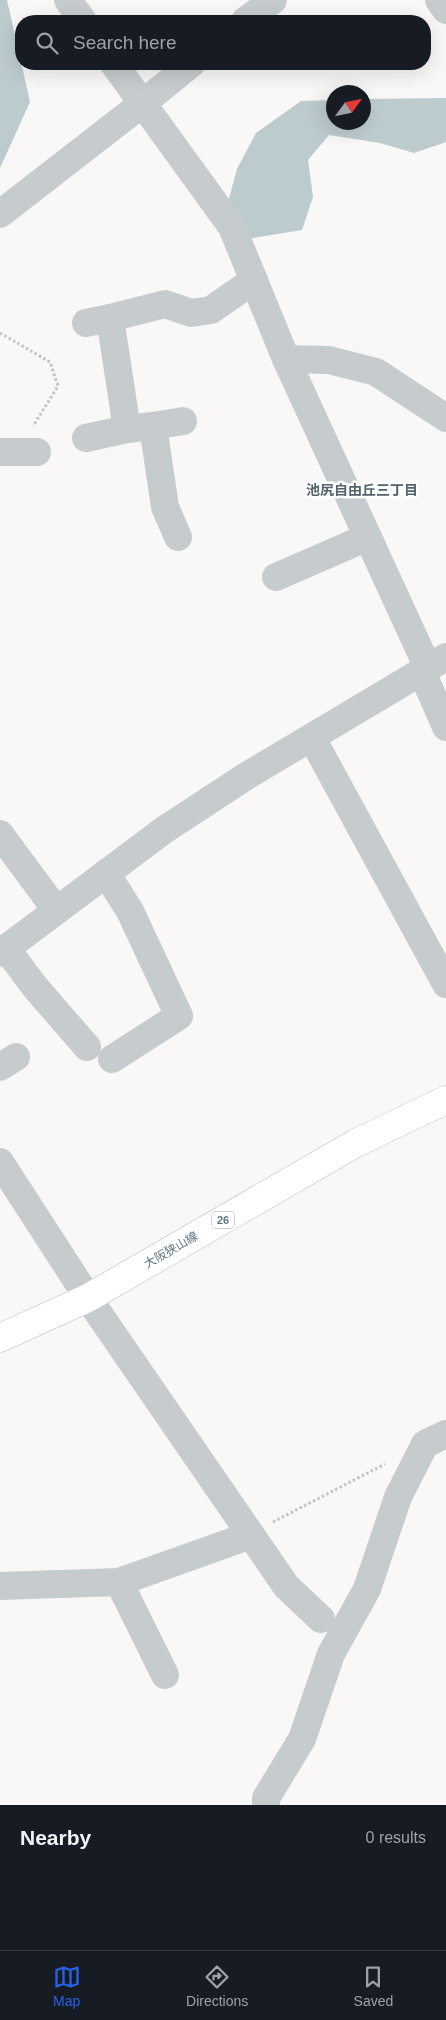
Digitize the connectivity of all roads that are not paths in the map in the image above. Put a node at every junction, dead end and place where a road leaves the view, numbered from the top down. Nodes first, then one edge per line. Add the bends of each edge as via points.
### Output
1 (68, 0) edge
2 (273, 0) edge
3 (439, 0) edge
4 (446, 10) edge
5 (79, 15) edge
6 (253, 15) edge
7 (118, 70) edge
8 (184, 70) edge
9 (144, 104) junction
10 (0, 214) edge
11 (254, 280) junction
12 (286, 359) junction
13 (446, 418) edge
14 (182, 421) dead end
15 (140, 428) junction
16 (86, 438) dead end
17 (368, 536) junction
18 (178, 537) dead end
19 (276, 577) dead end
20 (432, 666) edge
21 (446, 727) edge
22 (312, 738) junction
23 (0, 834) edge
24 (106, 873) junction
25 (56, 910) junction
26 (3, 950) edge
27 (446, 984) edge
28 (87, 1047) dead end
29 (112, 1059) dead end
30 (446, 1100) edge
31 (3, 1174) edge
32 (88, 1298) junction
33 (0, 1338) edge
34 (436, 1439) edge
35 (251, 1534) junction
36 (118, 1582) junction
37 (0, 1586) edge
38 (321, 1619) dead end
39 (165, 1675) dead end
40 (266, 1805) edge

1 - 5 street
2 - 6 street
3 - 4 street
7 - 9 street
8 - 9 street
9 - 10 street
9 - 11 street via 232,227
11 - 12 street
11 - 15 street via 211,310 191,313 165,304 98,320
12 - 13 street via 329,360 376,372
12 - 17 street
14 - 15 street
15 - 16 street
15 - 18 street via 160,508
17 - 19 street
17 - 20 street
20 - 21 street
20 - 22 street
22 - 24 street via 164,830
22 - 27 street
23 - 25 street
24 - 25 street
24 - 29 street via 130,912 179,1016 144,1048
25 - 26 street
26 - 28 street
30 - 32 main road, 大阪狭山線 / 26 via 356,1143
31 - 32 street
32 - 33 main road, 大阪狭山線 / 26
32 - 35 street
34 - 40 street via 398,1496 367,1588 331,1654 302,1739 266,1798
35 - 36 street
35 - 38 street via 286,1586
36 - 37 street
36 - 39 street

